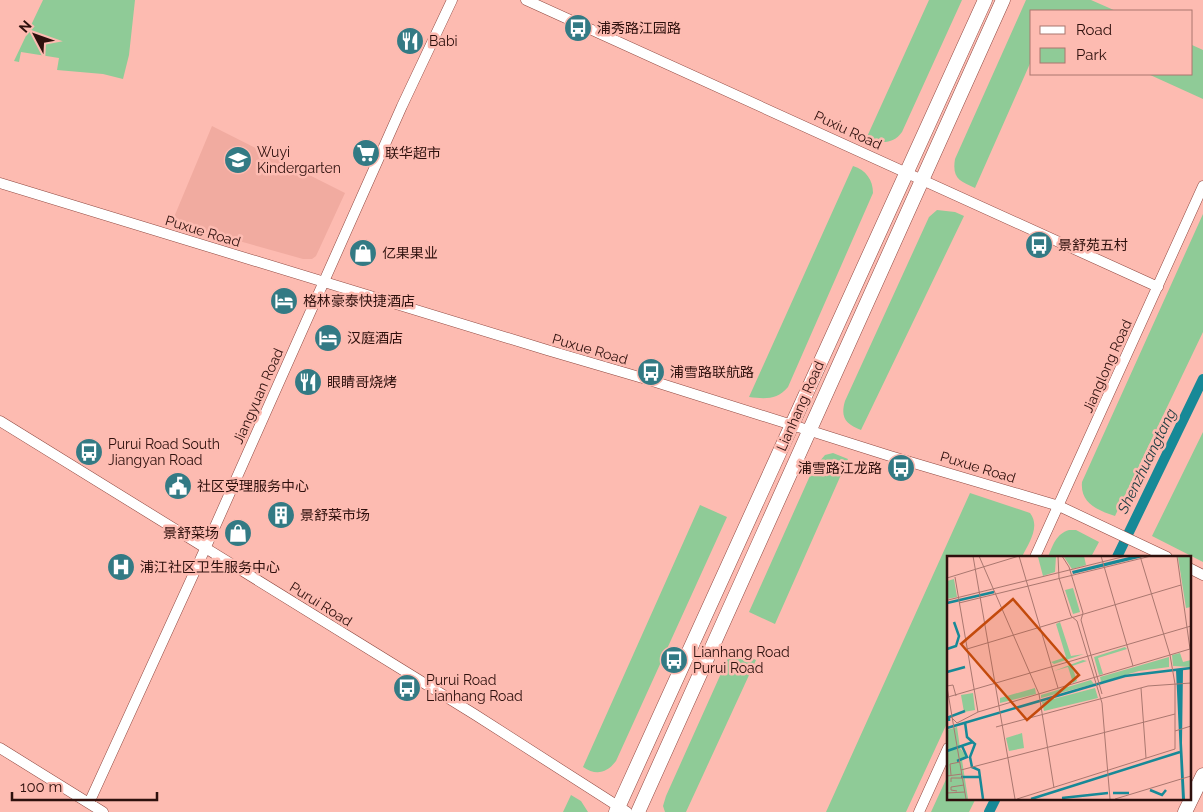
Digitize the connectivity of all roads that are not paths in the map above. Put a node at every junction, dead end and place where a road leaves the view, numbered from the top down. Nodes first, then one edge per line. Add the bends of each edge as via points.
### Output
1 (452, 0) edge
2 (526, 0) edge
3 (985, 0) edge
4 (1003, 0) edge
5 (906, 172) junction
6 (922, 180) junction
7 (0, 183) edge
8 (1203, 186) edge
9 (325, 282) junction
10 (1158, 287) junction
11 (0, 421) edge
12 (792, 425) junction
13 (810, 431) junction
14 (1059, 506) junction
15 (205, 548) junction
16 (1035, 556) edge
17 (1165, 556) edge
18 (1190, 568) edge
19 (1203, 575) edge
20 (0, 748) edge
21 (947, 750) edge
22 (1203, 775) edge
23 (88, 803) junction
24 (620, 810) edge
25 (102, 812) edge
26 (638, 812) edge
27 (919, 812) edge
28 (1185, 812) edge

1 - 9 street, Jiangyuan Road
2 - 5 street, Puxiu Road
3 - 5 street, Lianhang Road
4 - 6 street, Lianhang Road
5 - 6 street, Puxiu Road
5 - 12 street, Lianhang Road
6 - 10 street, Puxiu Road
6 - 13 street, Lianhang Road
7 - 9 street, Puxue Road
8 - 10 street, Jianglong Road
9 - 12 street, Puxue Road
9 - 15 street, Jiangyuan Road
10 - 14 street, Jianglong Road
11 - 15 street, Purui Road
12 - 13 street, Puxue Road
12 - 24 street, Lianhang Road
13 - 14 street, Puxue Road
13 - 26 street, Lianhang Road
14 - 16 street, Jianglong Road
14 - 17 street, Puxue Road
15 - 23 street, Jiangyuan Road
15 - 24 street, Purui Road via 474,714
18 - 19 street
20 - 23 street
21 - 27 street
22 - 28 street
23 - 25 street

